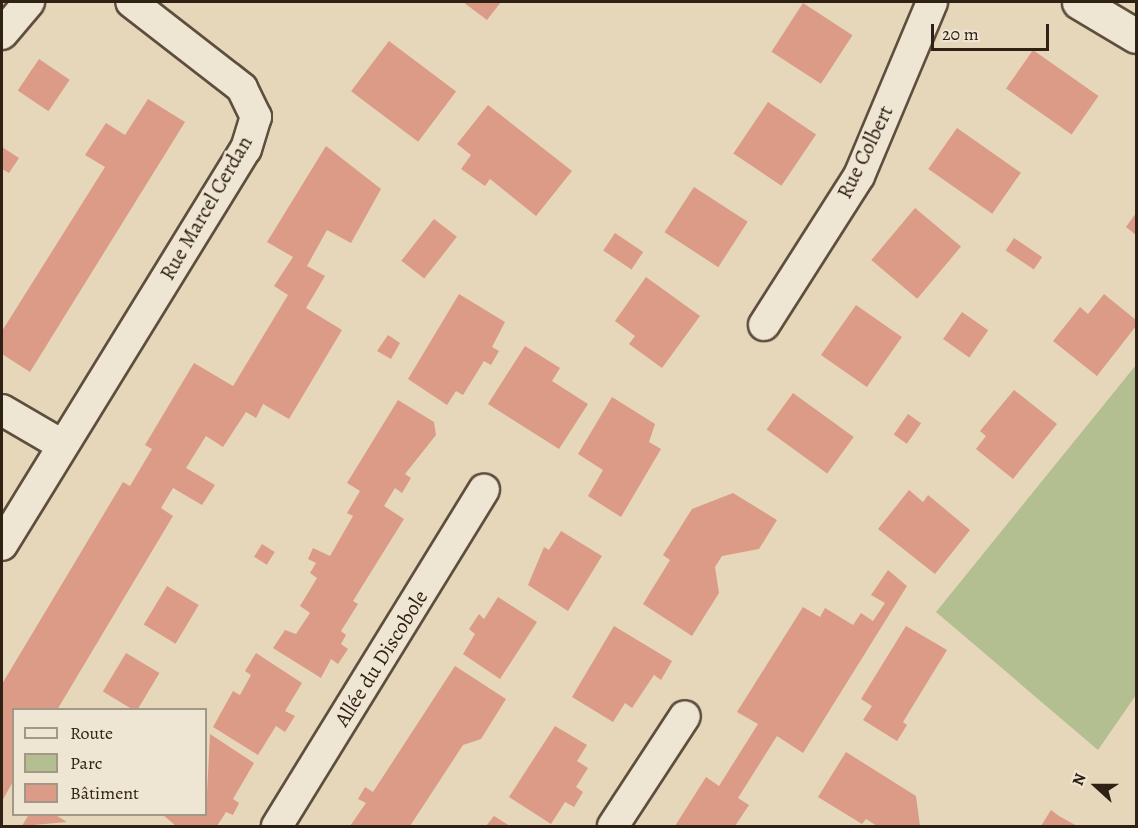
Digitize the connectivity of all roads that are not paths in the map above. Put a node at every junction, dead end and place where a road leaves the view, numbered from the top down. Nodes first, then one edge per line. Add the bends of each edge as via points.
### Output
1 (29, 2) edge
2 (131, 2) edge
3 (932, 2) edge
4 (1078, 2) edge
5 (2, 34) edge
6 (1137, 36) edge
7 (764, 325) dead end
8 (2, 410) edge
9 (62, 445) junction
10 (484, 490) dead end
11 (2, 545) edge
12 (685, 716) dead end
13 (277, 826) edge
14 (613, 826) edge

1 - 5 street
2 - 9 street, Rue Marcel Cerdan via 242,88 256,117 246,149
3 - 7 street, Rue Colbert via 859,176
4 - 6 main road
8 - 9 street
9 - 11 street, Rue Marcel Cerdan
10 - 13 street, Allée du Discobole
12 - 14 street

